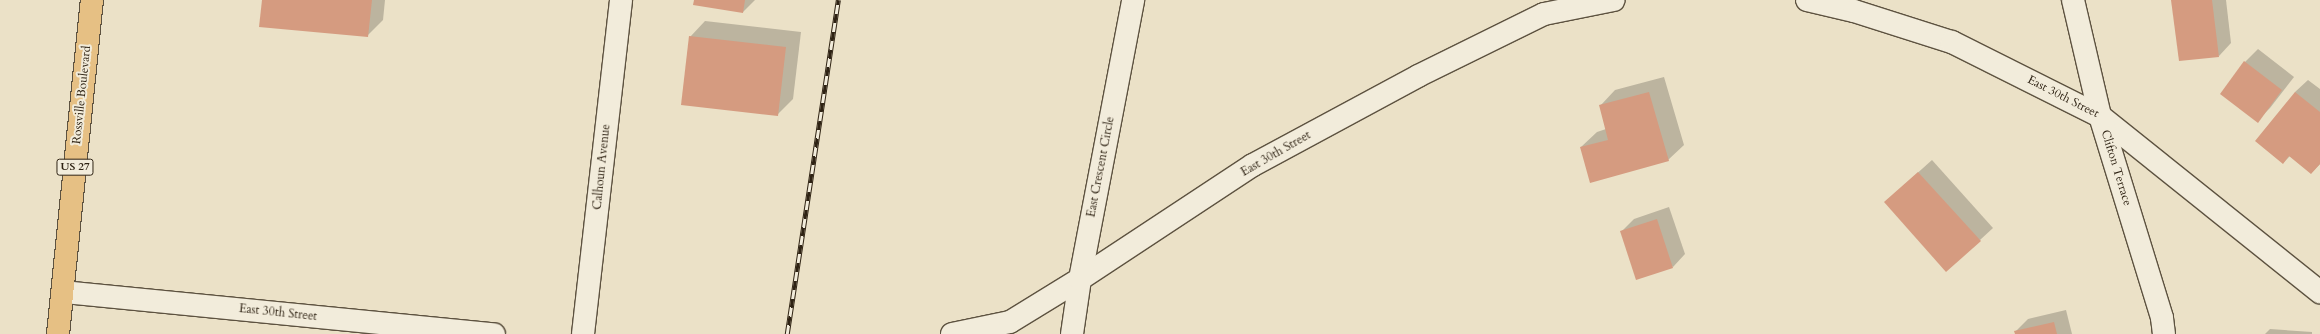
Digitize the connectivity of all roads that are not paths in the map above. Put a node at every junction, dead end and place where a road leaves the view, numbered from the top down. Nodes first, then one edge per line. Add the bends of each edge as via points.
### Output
1 (92, 0) edge
2 (621, 0) edge
3 (1133, 0) edge
4 (1614, 0) edge
5 (1807, 0) edge
6 (2073, 0) edge
7 (2100, 116) junction
8 (1080, 280) junction
9 (63, 292) junction
10 (2320, 292) edge
11 (58, 334) edge
12 (494, 334) edge
13 (583, 334) edge
14 (952, 334) edge
15 (1072, 334) edge
16 (2164, 334) edge

1 - 9 highway, Rossville Boulevard / US 27
2 - 13 street, Calhoun Avenue
3 - 8 street, East Crescent Circle
4 - 8 street, East 30th Street via 1544,14 1418,76 1253,165
5 - 7 street, East 30th Street via 1854,11 1952,42
6 - 7 street, Clifton Terrace
7 - 10 street, East 30th Street
7 - 16 street, Clifton Terrace via 2162,318
8 - 14 street, East 30th Street via 1010,322
8 - 15 street, East Crescent Circle
9 - 11 highway, Rossville Boulevard / US 27
9 - 12 street, East 30th Street

